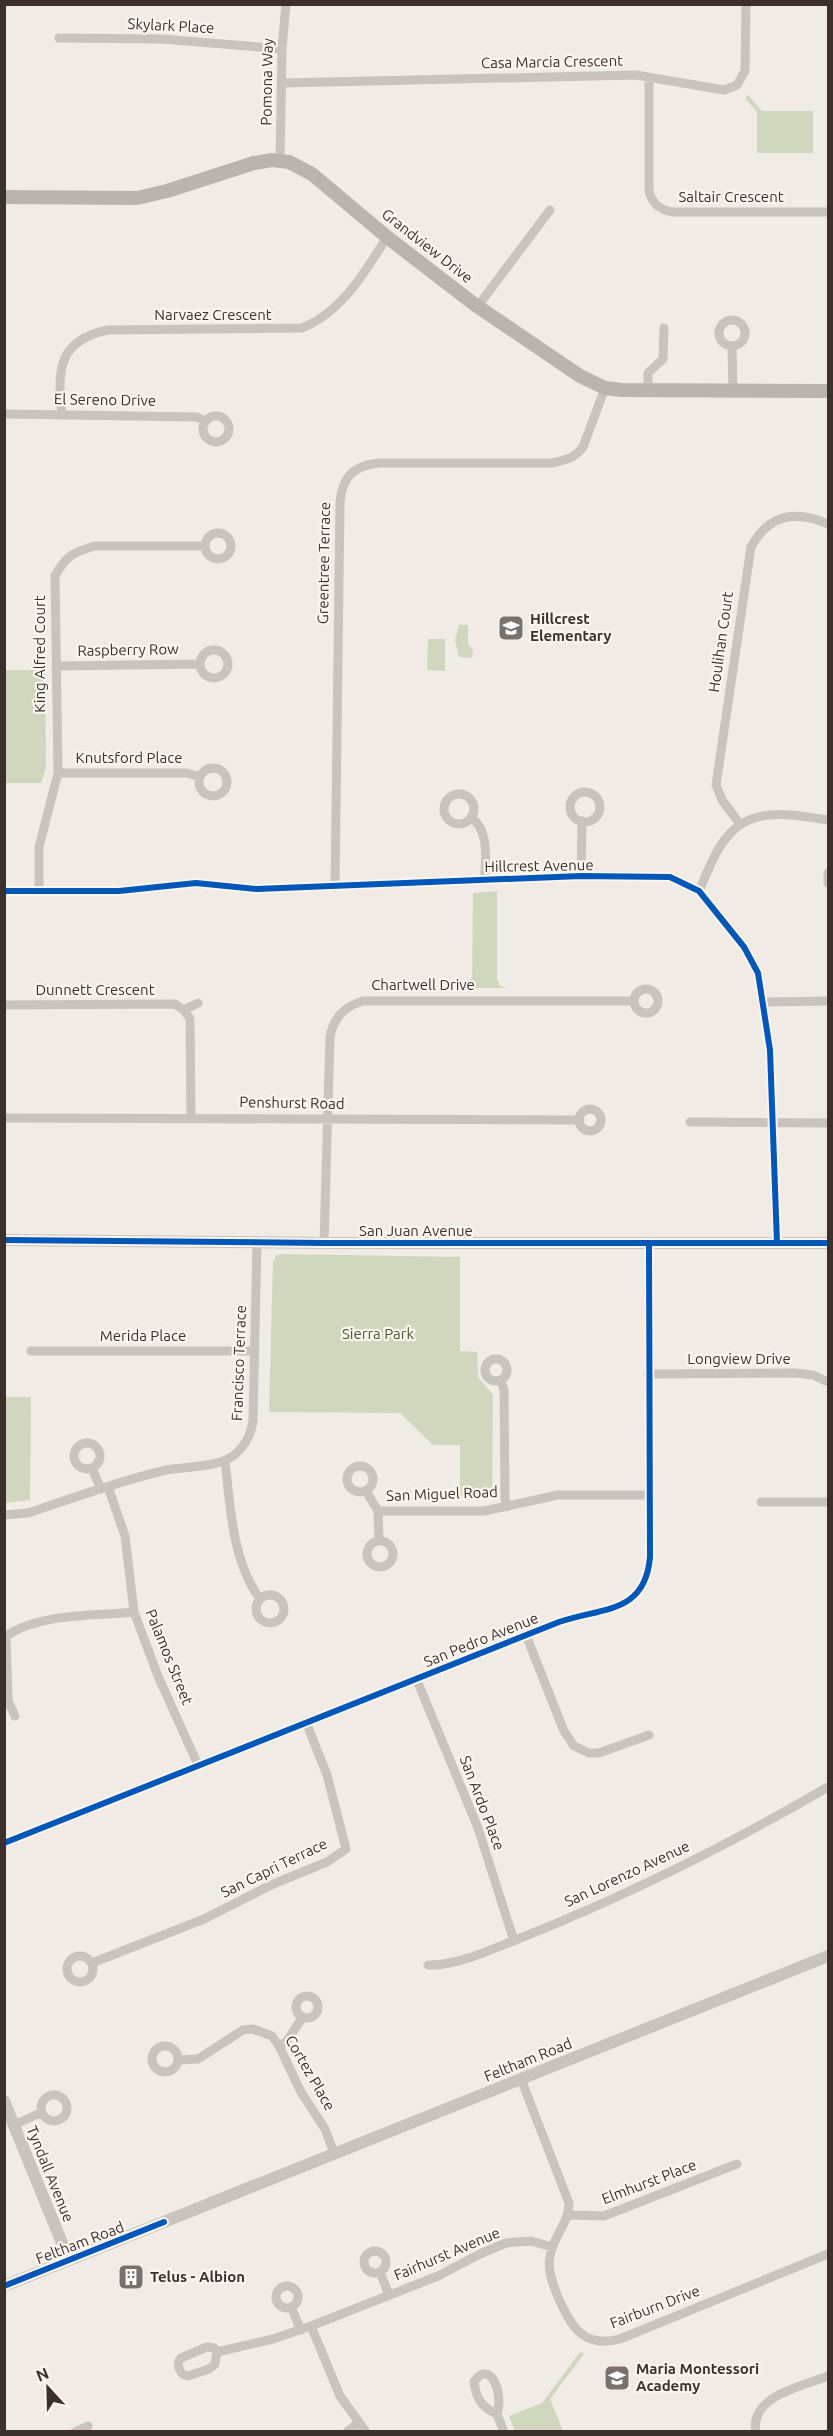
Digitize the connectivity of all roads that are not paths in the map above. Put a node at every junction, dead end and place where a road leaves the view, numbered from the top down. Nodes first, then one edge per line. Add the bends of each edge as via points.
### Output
1 (286, 4) edge
2 (746, 4) edge
3 (59, 38) dead end
4 (282, 49) junction
5 (649, 79) junction
6 (283, 83) junction
7 (280, 161) junction
8 (4, 197) edge
9 (550, 210) dead end
10 (828, 212) edge
11 (387, 237) junction
12 (478, 306) junction
13 (664, 328) dead end
14 (732, 346) dead end
15 (605, 388) junction
16 (648, 391) junction
17 (828, 391) edge
18 (733, 392) junction
19 (4, 414) edge
20 (62, 414) junction
21 (205, 421) dead end
22 (828, 524) edge
23 (204, 546) dead end
24 (200, 664) dead end
25 (56, 666) junction
26 (58, 773) junction
27 (200, 777) dead end
28 (471, 817) dead end
29 (828, 820) edge
30 (582, 822) dead end
31 (740, 824) junction
32 (828, 873) edge
33 (581, 876) junction
34 (485, 879) junction
35 (828, 883) edge
36 (335, 887) junction
37 (4, 891) edge
38 (39, 891) junction
39 (699, 891) junction
40 (634, 1001) dead end
41 (828, 1001) edge
42 (764, 1002) junction
43 (198, 1003) dead end
44 (4, 1005) edge
45 (184, 1010) junction
46 (191, 1117) junction
47 (4, 1118) edge
48 (327, 1119) junction
49 (580, 1120) dead end
50 (690, 1122) dead end
51 (828, 1123) edge
52 (774, 1124) junction
53 (4, 1240) edge
54 (256, 1242) junction
55 (324, 1243) junction
56 (649, 1243) junction
57 (777, 1243) junction
58 (828, 1243) edge
59 (31, 1351) dead end
60 (255, 1351) junction
61 (648, 1374) junction
62 (501, 1380) dead end
63 (828, 1382) edge
64 (225, 1460) junction
65 (92, 1468) dead end
66 (104, 1488) junction
67 (366, 1491) dead end
68 (650, 1495) junction
69 (761, 1502) dead end
70 (828, 1502) edge
71 (507, 1507) junction
72 (378, 1511) junction
73 (4, 1515) edge
74 (379, 1540) dead end
75 (260, 1599) dead end
76 (134, 1612) junction
77 (526, 1635) junction
78 (416, 1678) junction
79 (15, 1716) dead end
80 (306, 1722) junction
81 (649, 1735) dead end
82 (198, 1765) junction
83 (828, 1786) edge
84 (4, 1843) edge
85 (514, 1941) junction
86 (828, 1956) edge
87 (92, 1963) dead end
88 (428, 1965) dead end
89 (302, 2018) dead end
90 (279, 2046) junction
91 (178, 2060) dead end
92 (521, 2079) junction
93 (4, 2100) edge
94 (42, 2112) dead end
95 (14, 2125) junction
96 (334, 2153) junction
97 (737, 2164) dead end
98 (569, 2215) junction
99 (552, 2247) junction
100 (828, 2254) edge
101 (69, 2260) junction
102 (380, 2272) dead end
103 (4, 2286) edge
104 (389, 2295) junction
105 (291, 2307) dead end
106 (311, 2326) junction
107 (301, 2330) junction
108 (217, 2352) dead end
109 (828, 2376) edge
110 (497, 2414) dead end
111 (358, 2423) junction
112 (88, 2426) dead end
113 (75, 2432) edge
114 (347, 2432) edge
115 (366, 2432) edge
116 (504, 2432) edge
117 (756, 2432) edge

1 - 4 street, Pomona Way
2 - 5 street, Casa Marcia Crescent via 745,71 737,85 720,90
3 - 4 street, Skylark Place via 162,39
4 - 6 street, Pomona Way
5 - 6 street, Casa Marcia Crescent via 600,75
5 - 10 street, Saltair Crescent via 649,191 658,207 673,212
6 - 7 street, Pomona Way
7 - 8 main road, Grandview Drive via 254,163 142,197
7 - 11 main road, Grandview Drive via 312,174
9 - 12 street
11 - 12 main road, Grandview Drive
11 - 20 street, Narvaez Crescent via 342,300 324,318 302,328 108,330 82,338 68,350 63,362 59,382
12 - 15 main road, Grandview Drive via 580,376
13 - 16 street via 663,359 648,374
14 - 18 street
15 - 16 main road, Grandview Drive
15 - 36 street, Greentree Terrace via 583,447 569,459 552,463 368,464 342,483
16 - 18 main road, Grandview Drive
17 - 18 main road, Grandview Drive
19 - 20 street, El Sereno Drive
20 - 21 street, El Sereno Drive via 197,417
22 - 31 street, Houlihan Court via 801,516 777,520 757,537 749,553 716,785
23 - 25 street, King Alfred Court via 95,546 64,559 55,576
24 - 25 street, Raspberry Row
25 - 26 street, King Alfred Court
26 - 27 street, Knutsford Place via 187,773
26 - 38 street, King Alfred Court via 39,847
28 - 34 street via 483,832
29 - 31 street via 782,814 760,816
30 - 33 street
31 - 39 street via 727,836
32 - 35 street
33 - 34 street, Hillcrest Avenue
33 - 39 street, Hillcrest Avenue via 670,877
34 - 36 street, Hillcrest Avenue
36 - 38 street, Hillcrest Avenue via 239,888 196,883 119,891
37 - 38 street, Hillcrest Avenue
39 - 42 street, Hillcrest Avenue via 744,947 758,973
40 - 48 street, Chartwell Drive via 363,1000 348,1006 333,1023
41 - 42 street
42 - 52 street, Hillcrest Avenue
43 - 45 street
44 - 45 street, Dunnett Crescent via 175,1004
45 - 46 street via 190,1019
46 - 47 street, Penshurst Road
46 - 48 street, Penshurst Road
48 - 49 street, Penshurst Road
48 - 55 street, Chartwell Drive
50 - 52 street
51 - 52 street
52 - 57 street, Hillcrest Avenue
53 - 54 street, San Juan Avenue
54 - 55 street, San Juan Avenue
54 - 60 street, Francisco Terrace
55 - 56 street, San Juan Avenue
56 - 57 street, San Juan Avenue
56 - 61 street, San Pedro Avenue
57 - 58 street, San Juan Avenue
59 - 60 street, Merida Place
60 - 64 street, Francisco Terrace via 252,1431 240,1449
61 - 63 street, Longview Drive via 795,1373
61 - 68 street, San Pedro Avenue
62 - 71 street
64 - 66 street via 166,1470
64 - 75 street via 236,1539
65 - 66 street, Palamos Street
66 - 73 street via 28,1513
66 - 76 street, Palamos Street via 125,1536
67 - 72 street
68 - 71 street, San Miguel Road via 558,1495
68 - 77 street, San Pedro Avenue via 649,1569 639,1593 617,1606
69 - 70 street
71 - 72 street, San Miguel Road via 484,1511
72 - 74 street
76 - 79 street via 36,1621 6,1636 8,1701
76 - 82 street, Palamos Street
77 - 78 street, San Pedro Avenue
77 - 81 street via 564,1731 574,1746 599,1753
78 - 80 street, San Pedro Avenue
78 - 85 street, San Ardo Place via 478,1828
80 - 82 street, San Pedro Avenue
80 - 87 street, San Capri Terrace via 327,1775 346,1849 327,1862 204,1919
82 - 84 street, San Pedro Avenue
83 - 85 street, San Lorenzo Avenue via 759,1827 656,1879
85 - 88 street, San Lorenzo Avenue via 444,1965
86 - 92 street, Feltham Road
89 - 90 street via 287,2042
90 - 91 street, Cortez Place via 272,2036 243,2030 198,2059
90 - 96 street, Cortez Place
92 - 96 street, Feltham Road
92 - 98 street via 566,2194
93 - 95 street, Tyndall Avenue
94 - 95 street
95 - 101 street, Tyndall Avenue
96 - 101 street, Feltham Road
97 - 98 street, Elmhurst Place via 604,2216
98 - 99 street, Fairburn Drive
99 - 100 street, Fairburn Drive via 552,2282 567,2318 584,2336 604,2341 627,2336
99 - 104 street, Fairhurst Avenue via 531,2241 506,2243
101 - 103 street, Feltham Road
102 - 104 street, Fairhurst Avenue
104 - 106 street, Fairhurst Avenue
105 - 107 street
106 - 107 street, Fairhurst Avenue
106 - 111 street via 340,2396
107 - 108 street, Fairhurst Avenue
109 - 117 street via 763,2404 755,2421
110 - 116 street
111 - 114 street
111 - 115 street
112 - 113 street

